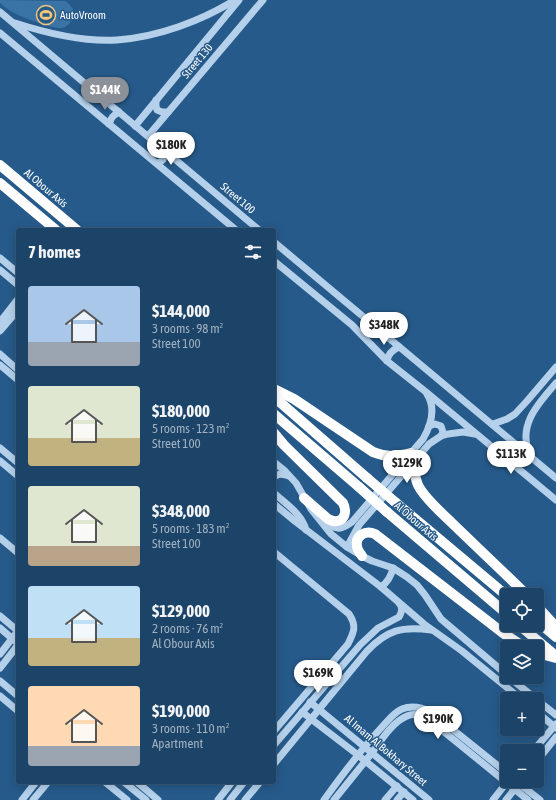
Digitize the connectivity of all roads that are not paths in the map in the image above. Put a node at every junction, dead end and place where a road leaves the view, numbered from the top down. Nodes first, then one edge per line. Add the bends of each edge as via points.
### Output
1 (236, 0) edge
2 (239, 0) edge
3 (263, 0) edge
4 (0, 12) edge
5 (11, 21) junction
6 (0, 33) edge
7 (156, 100) junction
8 (119, 112) junction
9 (168, 112) junction
10 (109, 124) junction
11 (135, 126) junction
12 (148, 136) junction
13 (166, 152) junction
14 (157, 164) junction
15 (0, 165) edge
16 (0, 183) edge
17 (246, 218) junction
18 (54, 228) edge
19 (75, 228) edge
20 (234, 228) edge
21 (238, 228) edge
22 (255, 228) edge
23 (276, 244) edge
24 (0, 258) edge
25 (276, 263) edge
26 (16, 271) edge
27 (1, 272) edge
28 (16, 283) edge
29 (16, 302) edge
30 (16, 312) edge
31 (0, 322) edge
32 (0, 332) edge
33 (399, 347) junction
34 (0, 354) edge
35 (387, 361) junction
36 (0, 365) edge
37 (556, 367) edge
38 (16, 368) edge
39 (549, 376) junction
40 (16, 378) edge
41 (556, 383) edge
42 (276, 390) edge
43 (426, 392) junction
44 (276, 400) edge
45 (276, 416) edge
46 (493, 424) junction
47 (429, 426) junction
48 (276, 435) edge
49 (477, 435) junction
50 (441, 436) junction
51 (0, 448) edge
52 (414, 455) junction
53 (530, 456) junction
54 (0, 461) edge
55 (16, 461) edge
56 (276, 464) edge
57 (16, 474) edge
58 (276, 475) edge
59 (291, 477) junction
60 (556, 478) edge
61 (276, 495) edge
62 (304, 498) junction
63 (556, 500) edge
64 (276, 506) edge
65 (306, 530) junction
66 (0, 538) edge
67 (347, 547) junction
68 (16, 551) edge
69 (276, 554) edge
70 (362, 556) junction
71 (393, 568) junction
72 (381, 587) junction
73 (520, 588) edge
74 (500, 590) edge
75 (399, 602) junction
76 (500, 608) edge
77 (544, 614) edge
78 (0, 616) edge
79 (441, 619) junction
80 (544, 627) edge
81 (556, 627) edge
82 (0, 628) edge
83 (16, 629) edge
84 (433, 630) junction
85 (528, 632) edge
86 (556, 637) edge
87 (513, 640) edge
88 (16, 642) edge
89 (469, 643) junction
90 (462, 651) junction
91 (0, 654) edge
92 (544, 654) edge
93 (556, 657) edge
94 (0, 668) edge
95 (500, 669) edge
96 (0, 681) edge
97 (518, 684) edge
98 (512, 692) edge
99 (527, 692) edge
100 (16, 694) edge
101 (0, 696) edge
102 (310, 702) junction
103 (544, 706) edge
104 (16, 709) edge
105 (319, 710) junction
106 (302, 712) junction
107 (556, 716) edge
108 (328, 717) junction
109 (544, 717) edge
110 (311, 718) junction
111 (321, 726) junction
112 (555, 726) edge
113 (276, 729) edge
114 (556, 737) edge
115 (276, 744) edge
116 (539, 744) edge
117 (364, 747) junction
118 (544, 752) edge
119 (372, 753) junction
120 (358, 755) junction
121 (365, 761) junction
122 (276, 762) edge
123 (500, 767) edge
124 (500, 776) edge
125 (34, 784) edge
126 (46, 784) edge
127 (107, 784) edge
128 (126, 784) edge
129 (139, 784) edge
130 (230, 784) edge
131 (242, 784) edge
132 (258, 784) edge
133 (397, 786) junction
134 (502, 788) edge
135 (515, 788) edge
136 (520, 788) edge
137 (524, 788) edge
138 (404, 792) junction
139 (22, 800) edge
140 (33, 800) edge
141 (127, 800) edge
142 (146, 800) edge
143 (158, 800) edge
144 (218, 800) edge
145 (230, 800) edge
146 (245, 800) edge
147 (324, 800) edge
148 (334, 800) edge
149 (385, 800) edge
150 (398, 800) edge
151 (413, 800) edge
152 (429, 800) edge
153 (492, 800) edge
154 (506, 800) edge
155 (528, 800) edge
156 (540, 800) edge

1 - 5 street via 173,28 117,40 63,35
2 - 7 street, Street 130
3 - 9 street, Street 130
4 - 5 street, Street 100
5 - 8 street, Street 100
6 - 10 street
7 - 9 street via 157,110
7 - 11 street, Street 130
8 - 10 street via 110,119
8 - 11 street, Street 100
9 - 12 street, Street 130
10 - 14 street
11 - 12 street, Street 100
12 - 13 street, Street 100
13 - 14 street via 164,160
13 - 17 street, Street 100
14 - 20 street
15 - 19 highway, Al Obour Axis
16 - 18 highway
17 - 21 street
17 - 22 street, Street 100
23 - 33 street
24 - 26 street
25 - 35 street via 347,321
27 - 28 street
29 - 31 street
30 - 32 street
33 - 35 street via 391,352
33 - 46 street
34 - 38 street
35 - 43 street
36 - 40 street
37 - 39 street
39 - 41 street
39 - 46 street via 515,414
41 - 53 street via 536,407 527,426 526,447
42 - 52 highway via 294,399 373,452 391,457
43 - 47 street via 432,406
43 - 49 street
44 - 74 highway, Al Obour Axis, bridge
45 - 76 highway, Al Obour Axis, bridge
46 - 53 street
47 - 50 street via 441,426
47 - 52 street
48 - 62 highway via 343,503 346,513 343,518 333,521
49 - 50 street via 456,432
49 - 63 street
50 - 52 street
51 - 55 street
52 - 62 street via 344,528 334,528
52 - 67 street via 359,525
52 - 73 highway via 416,480 424,494
53 - 60 street
54 - 57 street
56 - 59 street
58 - 59 street via 285,474
59 - 62 street
61 - 65 street via 301,518
62 - 67 street via 331,534
64 - 65 street
65 - 72 street
66 - 68 street
67 - 70 street
69 - 113 street via 349,614 354,629 348,644
70 - 71 street
70 - 87 highway via 357,548 357,539 363,533 371,532
71 - 72 street via 390,578
71 - 79 street via 417,585
72 - 75 street
75 - 84 street
75 - 102 street via 402,610 398,617 378,628 364,641
77 - 81 highway
78 - 83 street
79 - 84 street
79 - 89 street
80 - 86 highway
82 - 88 street
84 - 90 street
84 - 105 street via 406,628 380,638
85 - 93 highway
88 - 91 street
88 - 94 street
89 - 90 street
89 - 95 street
90 - 98 street
92 - 93 highway
96 - 100 street
97 - 99 street
101 - 104 street
102 - 105 street, Al Imam Al Bokhary Street
102 - 106 street
103 - 107 street
105 - 108 street, Al Imam Al Bokhary Street
105 - 110 street
106 - 110 street, Al Imam Al Bokhary Street
106 - 115 street
108 - 111 street via 321,721
108 - 117 street, Al Imam Al Bokhary Street
109 - 112 street
110 - 111 street, Al Imam Al Bokhary Street
110 - 122 street
111 - 120 street, Al Imam Al Bokhary Street
112 - 116 street
114 - 118 street
117 - 119 street, Al Imam Al Bokhary Street
117 - 120 street
117 - 123 street via 394,714 409,707 420,707 431,712
119 - 121 street
119 - 124 street via 400,720 416,714 427,718
119 - 152 street, Al Imam Al Bokhary Street
120 - 121 street, Al Imam Al Bokhary Street
120 - 147 street
121 - 133 street, Al Imam Al Bokhary Street
121 - 148 street
125 - 139 street
126 - 140 street
127 - 141 street
128 - 142 street
129 - 143 street
130 - 144 street
131 - 145 street
132 - 146 street
133 - 138 street, Al Imam Al Bokhary Street
133 - 149 street
134 - 153 street
135 - 154 street
136 - 155 street
137 - 156 street
138 - 150 street
138 - 151 street, Al Imam Al Bokhary Street

